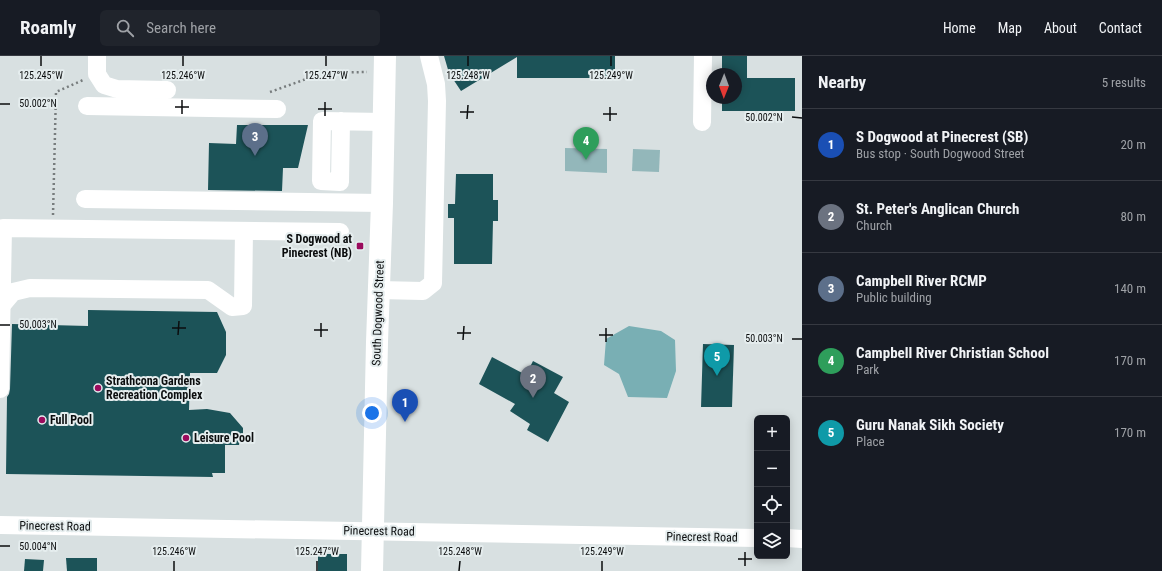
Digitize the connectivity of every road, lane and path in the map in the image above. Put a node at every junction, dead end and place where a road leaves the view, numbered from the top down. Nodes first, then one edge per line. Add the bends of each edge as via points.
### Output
1 (97, 56) edge
2 (429, 56) edge
3 (703, 56) edge
4 (386, 64) edge
5 (97, 74) junction
6 (167, 90) dead end
7 (266, 93) dead end
8 (87, 106) dead end
9 (277, 109) dead end
10 (341, 121) dead end
11 (384, 122) junction
12 (702, 122) dead end
13 (85, 199) dead end
14 (382, 203) junction
15 (53, 228) junction
16 (244, 231) junction
17 (340, 232) dead end
18 (379, 290) junction
19 (2, 305) junction
20 (0, 389) edge
21 (0, 525) edge
22 (372, 531) junction
23 (754, 538) edge
24 (790, 538) edge
25 (802, 538) edge
26 (372, 571) edge

1 - 5 street
2 - 18 street via 437,101 434,283 423,291
3 - 12 street
4 - 7 path via 323,73
4 - 11 main road, South Dogwood Street
5 - 6 street via 104,85 116,89
5 - 15 path via 56,92
8 - 9 street
10 - 11 street
11 - 14 main road, South Dogwood Street
13 - 14 street
14 - 18 main road, South Dogwood Street
15 - 16 street
15 - 19 street via 3,228
16 - 17 street
16 - 19 street via 243,306 232,307 208,290 30,288 13,292
18 - 22 main road, South Dogwood Street
19 - 20 street
21 - 22 street, Pinecrest Road
22 - 23 street, Pinecrest Road
22 - 26 main road, South Dogwood Street
24 - 25 street

